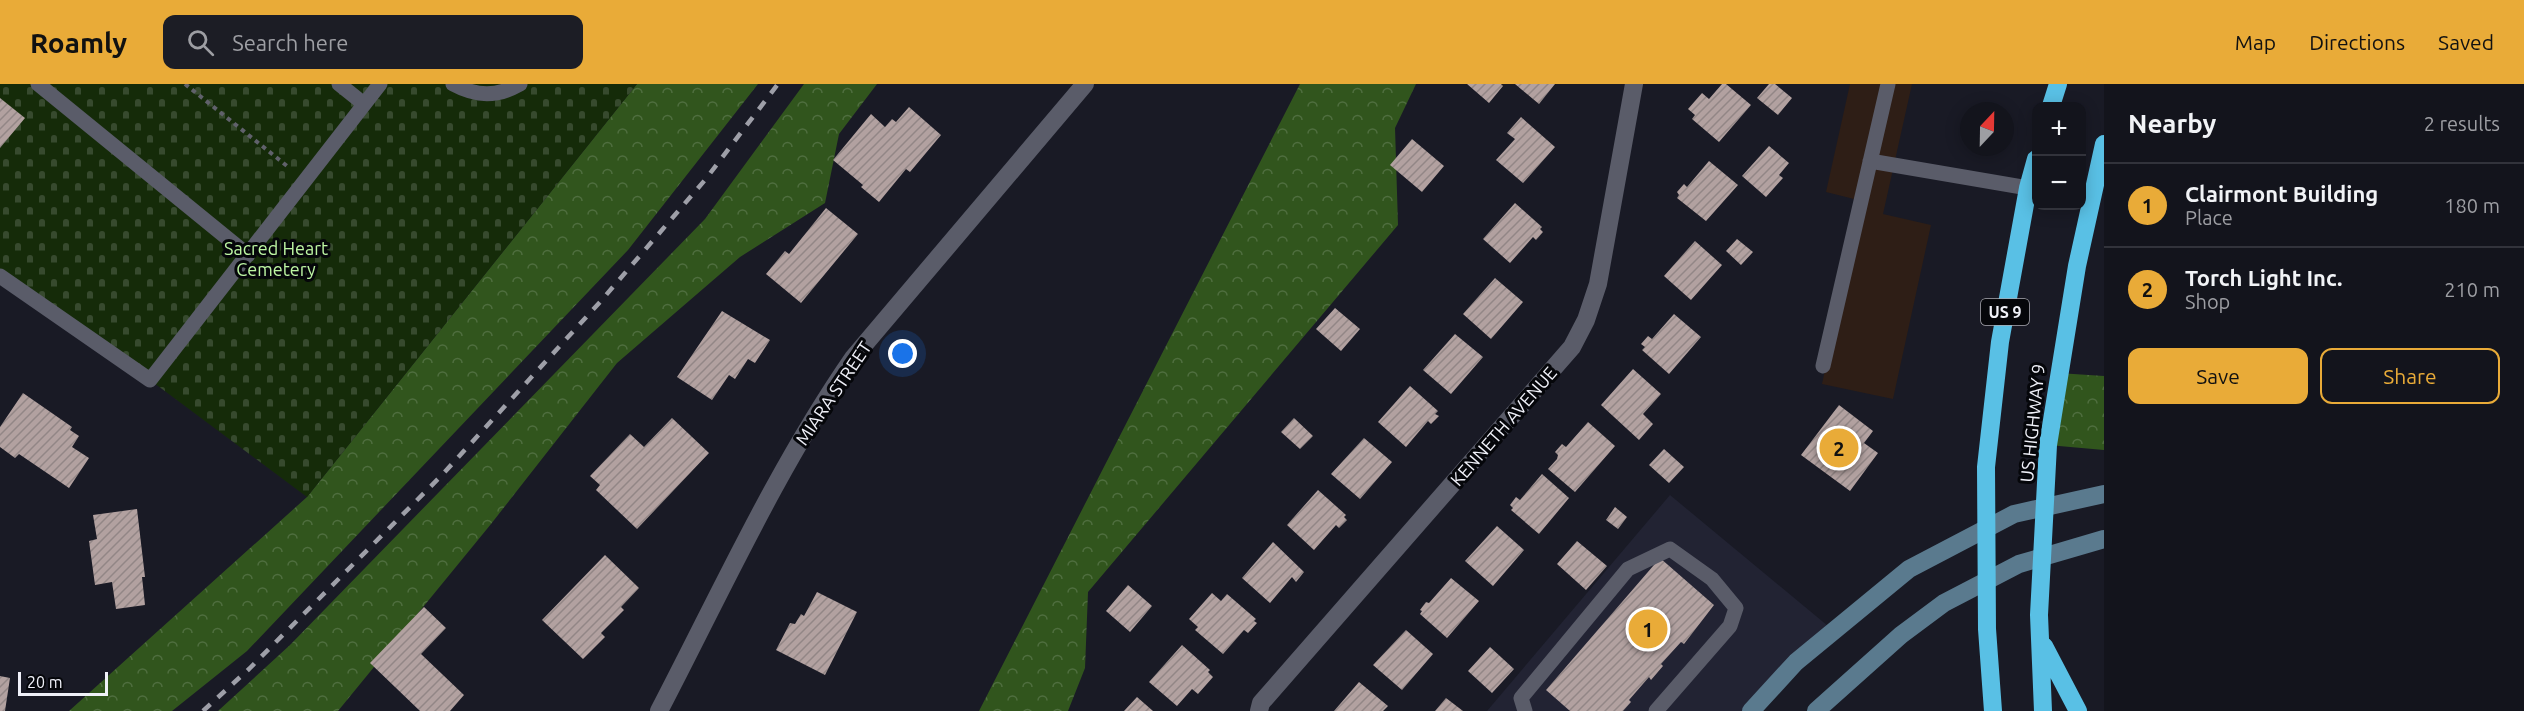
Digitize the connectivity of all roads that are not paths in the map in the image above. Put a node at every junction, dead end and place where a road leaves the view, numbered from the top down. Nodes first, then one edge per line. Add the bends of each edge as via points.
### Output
1 (38, 84) edge
2 (339, 84) edge
3 (380, 84) edge
4 (453, 84) edge
5 (520, 84) edge
6 (1085, 84) edge
7 (1634, 84) edge
8 (1888, 84) edge
9 (2058, 84) edge
10 (2052, 102) edge
11 (364, 104) junction
12 (2104, 145) edge
13 (1870, 161) junction
14 (2032, 175) edge
15 (2028, 188) junction
16 (248, 255) junction
17 (0, 276) edge
18 (1823, 366) dead end
19 (2104, 494) edge
20 (2104, 539) edge
21 (2041, 640) junction
22 (659, 711) edge
23 (1259, 711) edge
24 (1525, 711) edge
25 (1656, 711) edge
26 (1751, 711) edge
27 (1816, 711) edge
28 (1993, 711) edge
29 (2043, 711) edge
30 (2078, 711) edge

1 - 16 lane
2 - 11 lane
3 - 11 lane
4 - 5 lane via 486,95
6 - 22 street, MIARA STREET via 853,358 830,391
7 - 23 street, KENNETH AVENUE via 1598,284 1572,348 1261,703
8 - 13 lane
9 - 10 highway
11 - 16 lane
12 - 21 highway, US HIGHWAY 9 via 2077,266 2048,446
13 - 15 lane
13 - 18 lane
14 - 15 highway, US 9
15 - 28 highway, US 9 via 2000,342 1986,467 1987,629
16 - 17 lane via 150,380
19 - 26 street via 2014,514 1910,569 1796,662
20 - 27 street via 2019,564 1944,603 1901,635
21 - 29 highway, US HIGHWAY 9
21 - 30 highway
24 - 25 lane via 1521,698 1628,568 1670,549 1712,579 1736,608 1730,626

